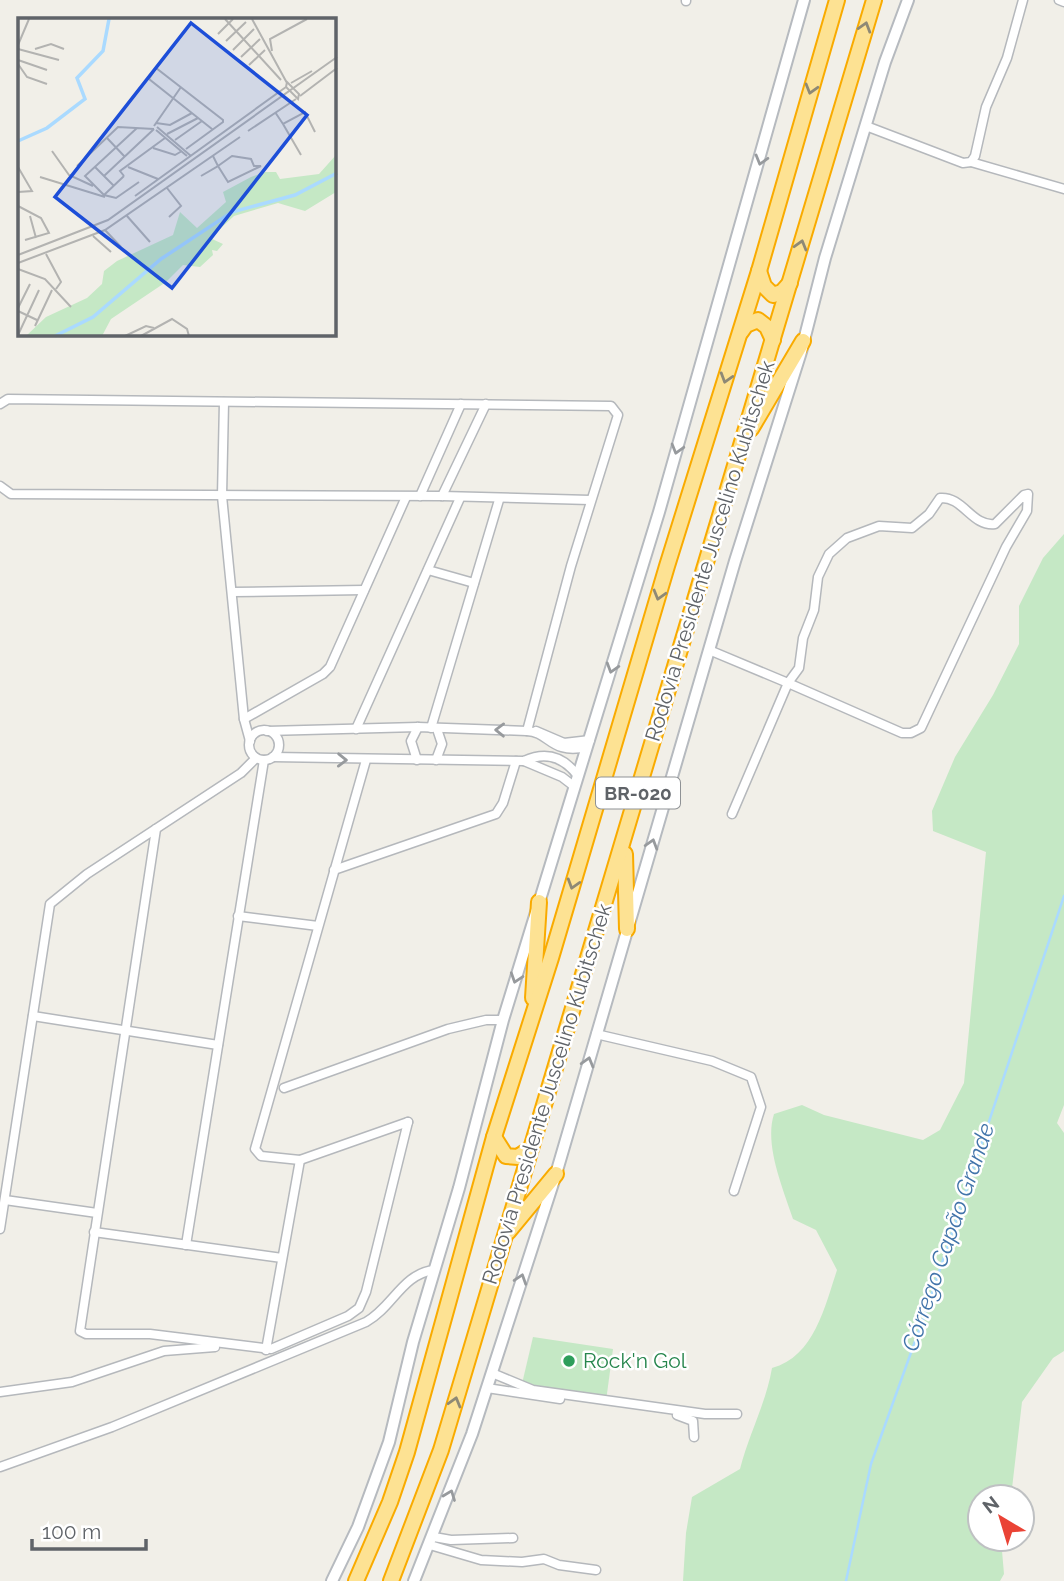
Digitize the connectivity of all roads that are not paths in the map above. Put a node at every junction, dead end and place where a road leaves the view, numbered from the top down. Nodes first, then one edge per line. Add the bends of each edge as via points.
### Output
1 (804, 0) edge
2 (837, 0) edge
3 (874, 0) edge
4 (908, 0) edge
5 (1023, 0) edge
6 (1059, 0) edge
7 (1064, 2) edge
8 (866, 126) junction
9 (971, 162) junction
10 (1064, 188) edge
11 (759, 271) junction
12 (790, 282) junction
13 (739, 334) junction
14 (773, 340) junction
15 (803, 341) junction
16 (224, 402) junction
17 (0, 404) edge
18 (461, 404) junction
19 (486, 404) junction
20 (741, 445) junction
21 (0, 486) edge
22 (222, 496) junction
23 (420, 496) junction
24 (442, 496) junction
25 (405, 497) junction
26 (460, 498) junction
27 (499, 500) junction
28 (590, 500) junction
29 (428, 570) junction
30 (474, 583) junction
31 (365, 590) junction
32 (233, 592) junction
33 (709, 650) junction
34 (788, 683) junction
35 (244, 719) junction
36 (418, 727) junction
37 (434, 728) junction
38 (356, 729) junction
39 (263, 731) junction
40 (531, 731) junction
41 (250, 741) junction
42 (548, 742) junction
43 (589, 743) junction
44 (557, 746) junction
45 (542, 756) junction
46 (274, 757) junction
47 (553, 757) junction
48 (260, 759) junction
49 (417, 760) junction
50 (436, 760) junction
51 (366, 761) junction
52 (520, 761) junction
53 (576, 781) junction
54 (732, 814) dead end
55 (156, 829) junction
56 (624, 840) junction
57 (334, 870) junction
58 (539, 902) junction
59 (238, 916) junction
60 (318, 926) junction
61 (627, 929) junction
62 (33, 1016) junction
63 (532, 1019) junction
64 (503, 1020) junction
65 (125, 1031) junction
66 (596, 1034) junction
67 (218, 1045) junction
68 (284, 1088) dead end
69 (494, 1137) junction
70 (531, 1148) junction
71 (300, 1160) junction
72 (556, 1174) junction
73 (734, 1191) dead end
74 (5, 1200) junction
75 (97, 1213) junction
76 (0, 1229) edge
77 (94, 1232) junction
78 (503, 1239) junction
79 (186, 1245) junction
80 (282, 1258) junction
81 (434, 1270) junction
82 (233, 1346) junction
83 (266, 1350) junction
84 (492, 1373) junction
85 (487, 1388) junction
86 (0, 1392) edge
87 (737, 1414) dead end
88 (694, 1437) dead end
89 (0, 1467) edge
90 (513, 1538) dead end
91 (432, 1541) junction
92 (596, 1570) dead end
93 (332, 1581) edge
94 (356, 1581) edge
95 (391, 1581) edge
96 (415, 1581) edge

1 -> 43 main road via 734,257
2 -> 11 highway, Rodovia Presidente Juscelino Kubitschek / BR-020
12 -> 3 highway, Rodovia Presidente Juscelino Kubitschek / BR-020
4 - 8 main road
5 - 9 street
6 - 7 street
8 - 9 street via 963,163
8 - 15 main road
9 - 10 street
11 - 12 highway via 773,295
11 - 13 highway, Rodovia Presidente Juscelino Kubitschek / BR-020
12 - 14 highway, Rodovia Presidente Juscelino Kubitschek / BR-020
13 - 14 highway via 758,320
13 -> 63 highway, Rodovia Presidente Juscelino Kubitschek / BR-020
14 - 20 highway, Rodovia Presidente Juscelino Kubitschek / BR-020
15 - 20 highway
15 - 33 main road
16 - 17 street via 8,399
16 - 18 street
16 - 22 street
18 - 19 street
18 - 23 street
19 - 24 street
19 - 28 street via 614,408 618,415
20 - 56 highway, Rodovia Presidente Juscelino Kubitschek / BR-020
21 - 22 street via 12,494
22 - 25 street
22 - 32 street
23 - 24 street
23 - 25 street
24 - 26 street
25 - 31 street
26 - 27 street
26 - 29 street
27 - 28 street
27 - 30 street
28 - 40 street
29 - 30 street
29 - 38 street
30 - 37 street
31 - 32 street
31 - 35 street via 327,671
32 - 35 street
33 - 34 street
61 -> 33 main road
34 - 34 street via 799,668 818,577 837,545 880,526 912,528 940,498 947,497 989,525 1029,495 1027,511 922,728 902,733
34 - 54 street
35 - 39 street
35 - 41 street
36 - 37 street
36 - 38 street
36 - 49 street via 411,741
40 -> 37 street
37 - 50 street via 442,744
38 - 39 street
39 - 41 street
39 - 46 street via 278,740
40 - 42 street
40 - 43 street via 564,743
41 - 48 street via 250,751
42 - 44 street
42 - 45 street
43 - 44 street via 571,750
43 - 53 main road
44 - 47 street
45 - 47 street
45 - 52 street
46 - 48 street
46 -> 51 street
47 - 53 street via 568,763
48 - 55 street
48 - 59 street
49 - 50 street
49 - 51 street
50 - 52 street
51 - 57 street
52 - 53 street
52 - 57 street via 496,814
53 - 58 main road
55 - 62 street via 50,904
55 - 65 street
56 - 61 highway
56 - 70 highway, Rodovia Presidente Juscelino Kubitschek / BR-020
57 - 60 street
58 - 63 highway
58 -> 64 main road
59 - 60 street
59 - 67 street
60 - 71 street via 255,1145 261,1156
61 - 66 main road
62 - 65 street
62 - 74 street
63 - 69 highway, Rodovia Presidente Juscelino Kubitschek / BR-020
64 - 68 street via 448,1029
64 - 81 main road
65 - 67 street
65 - 75 street
72 -> 66 main road
66 - 73 street via 712,1061 751,1077 761,1107
67 - 79 street
69 - 70 highway via 506,1156 517,1157
69 - 94 highway, Rodovia Presidente Juscelino Kubitschek / BR-020 via 407,1452
70 - 78 highway, Rodovia Presidente Juscelino Kubitschek / BR-020
71 - 80 street
71 - 83 street via 408,1122 360,1306 313,1333
72 - 78 highway
84 -> 72 main road
74 - 75 street
74 - 76 street
75 - 77 street
77 - 79 street
77 - 82 street via 80,1331 150,1334
95 -> 78 highway, Rodovia Presidente Juscelino Kubitschek / BR-020 via 429,1486
79 - 80 street
80 - 83 street
81 - 89 street via 415,1274 387,1307 366,1322 112,1427
81 - 93 main road via 389,1442 358,1527
82 - 83 street
82 - 86 street via 164,1351 72,1382
84 - 85 main road
84 - 87 street via 533,1390 705,1414
85 - 88 street via 690,1417
91 -> 85 main road
90 - 91 street
91 - 92 street via 481,1559 514,1563 544,1559
91 - 96 main road

